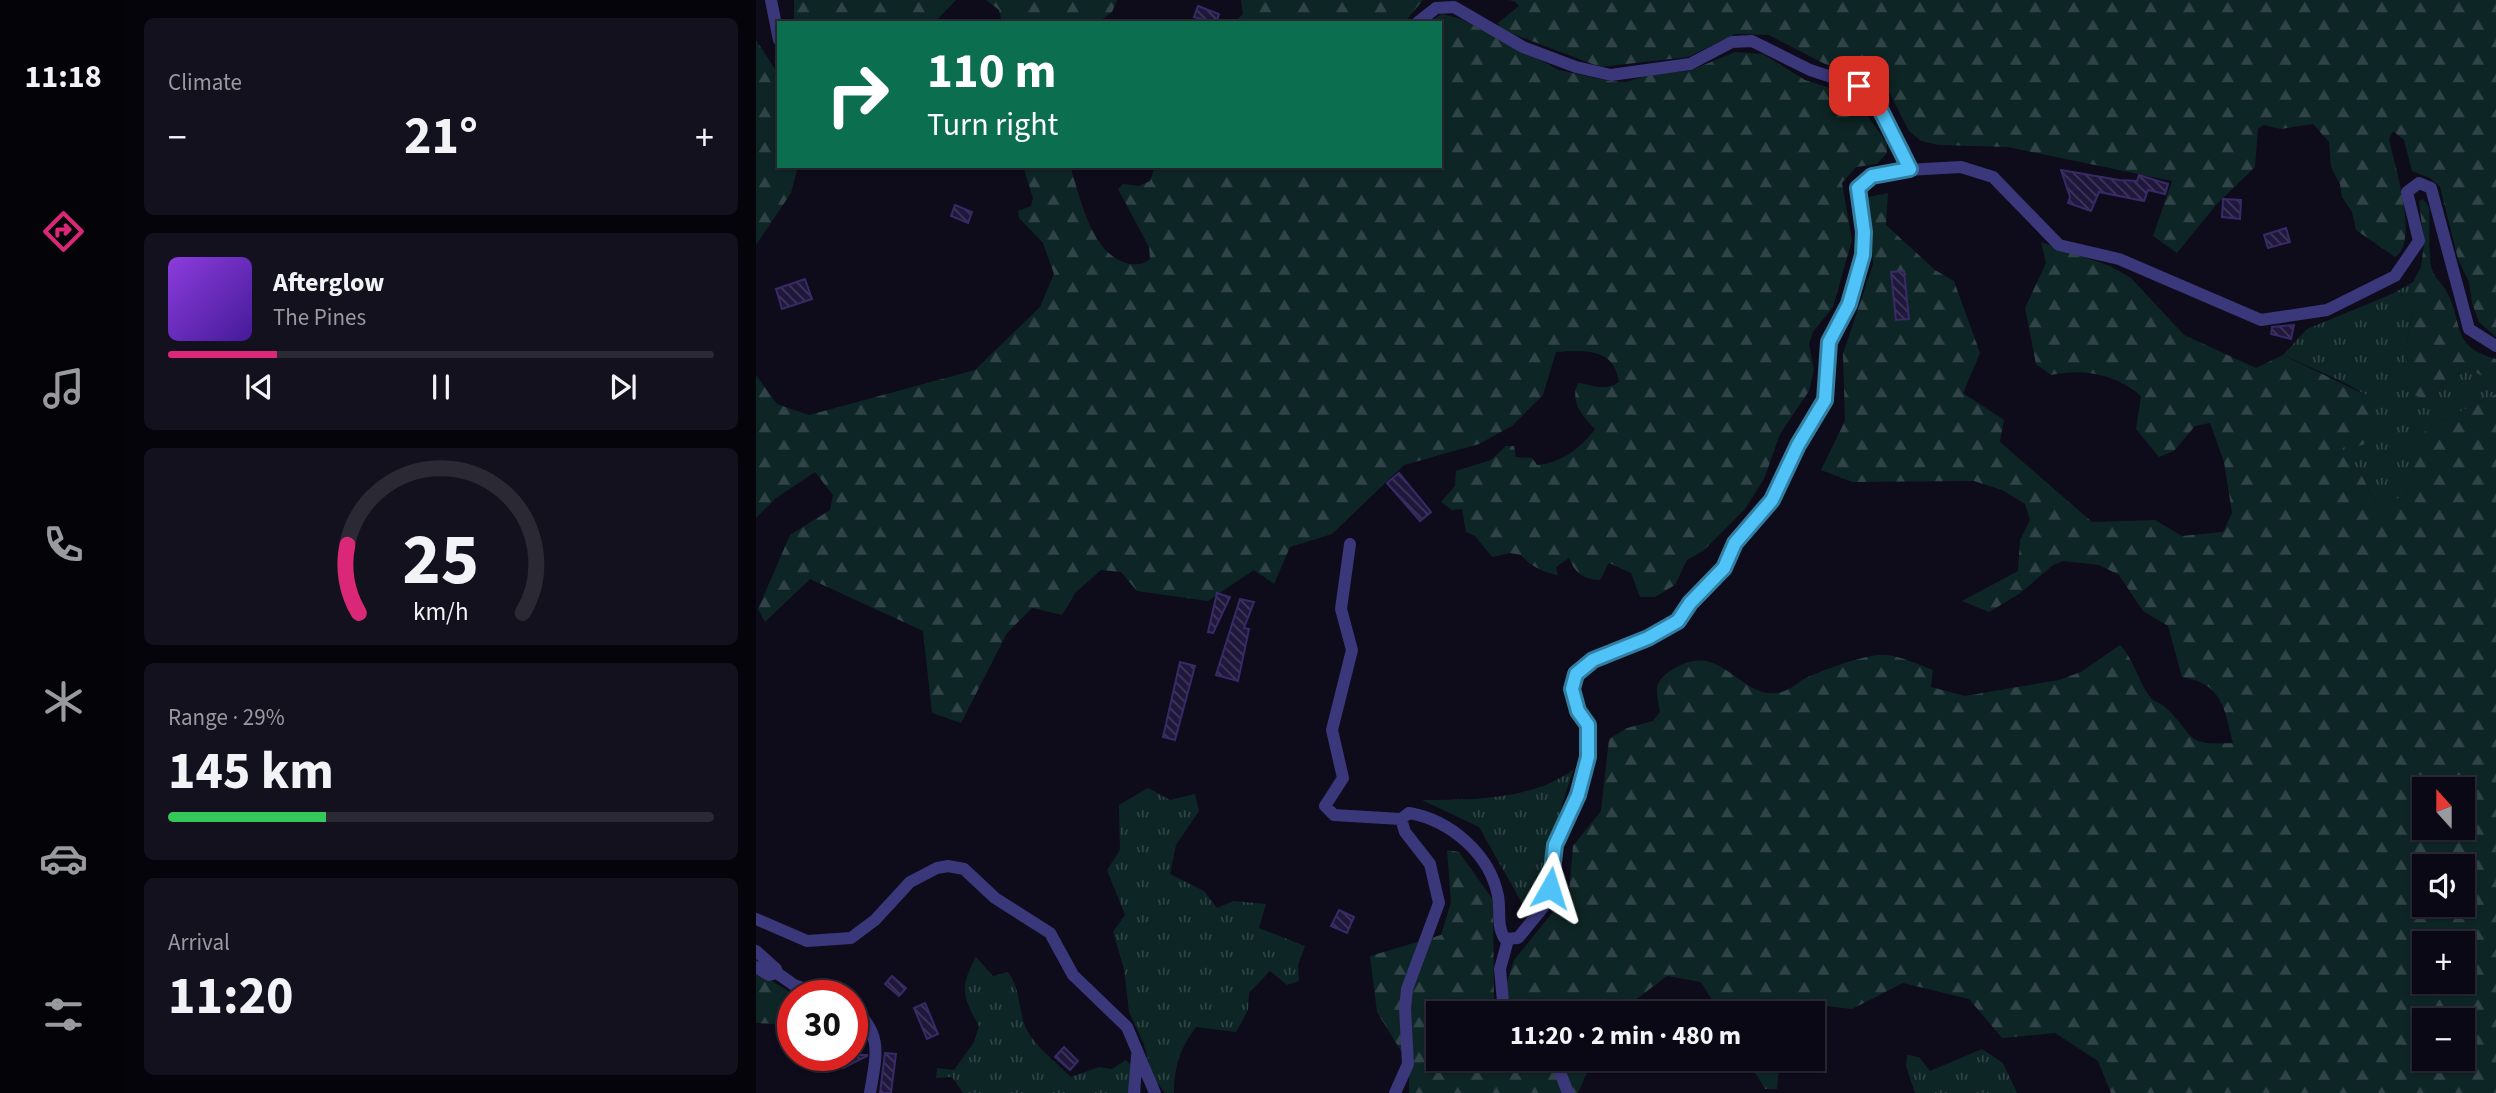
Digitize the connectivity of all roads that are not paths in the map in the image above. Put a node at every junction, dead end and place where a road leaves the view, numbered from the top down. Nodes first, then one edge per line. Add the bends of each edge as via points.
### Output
1 (771, 0) edge
2 (1420, 21) edge
3 (777, 30) edge
4 (1910, 169) junction
5 (2496, 346) edge
6 (1350, 544) dead end
7 (1401, 819) junction
8 (756, 919) edge
9 (1507, 940) junction
10 (756, 951) edge
11 (756, 967) edge
12 (777, 973) junction
13 (787, 980) edge
14 (1503, 1001) edge
15 (868, 1023) edge
16 (1137, 1052) junction
17 (1560, 1071) edge
18 (870, 1093) edge
19 (1134, 1093) edge
20 (1155, 1093) edge
21 (1395, 1093) edge
22 (1568, 1093) edge

1 - 3 street
2 - 4 street via 1436,8 1454,7 1523,47 1611,75 1690,64 1732,42 1752,41 1810,70 1859,86 1881,111
4 - 5 street via 1961,167 1993,177 2059,245 2119,259 2261,320 2327,310 2395,276 2418,241 2407,192 2418,183 2431,188 2469,329
4 - 9 street via 1872,176 1858,188 1863,255 1849,304 1829,342 1825,400 1772,500 1735,543 1724,568 1678,621 1593,660 1576,674 1572,689 1589,732 1583,780 1555,845 1545,905 1522,934
6 - 7 street via 1341,609 1352,650 1332,730 1343,778 1325,806 1334,815
7 - 9 street via 1409,813 1426,818 1473,848 1495,887 1501,932
7 - 21 street via 1405,832 1430,864 1439,904 1407,989 1408,1064
8 - 16 street via 807,941 851,938 911,882 937,868 957,866 995,898 1050,933 1073,975 1127,1027
9 - 14 street via 1500,969
10 - 12 street
11 - 12 street via 769,975
12 - 13 street
15 - 18 street via 875,1035
16 - 19 street
16 - 20 street
17 - 22 street

